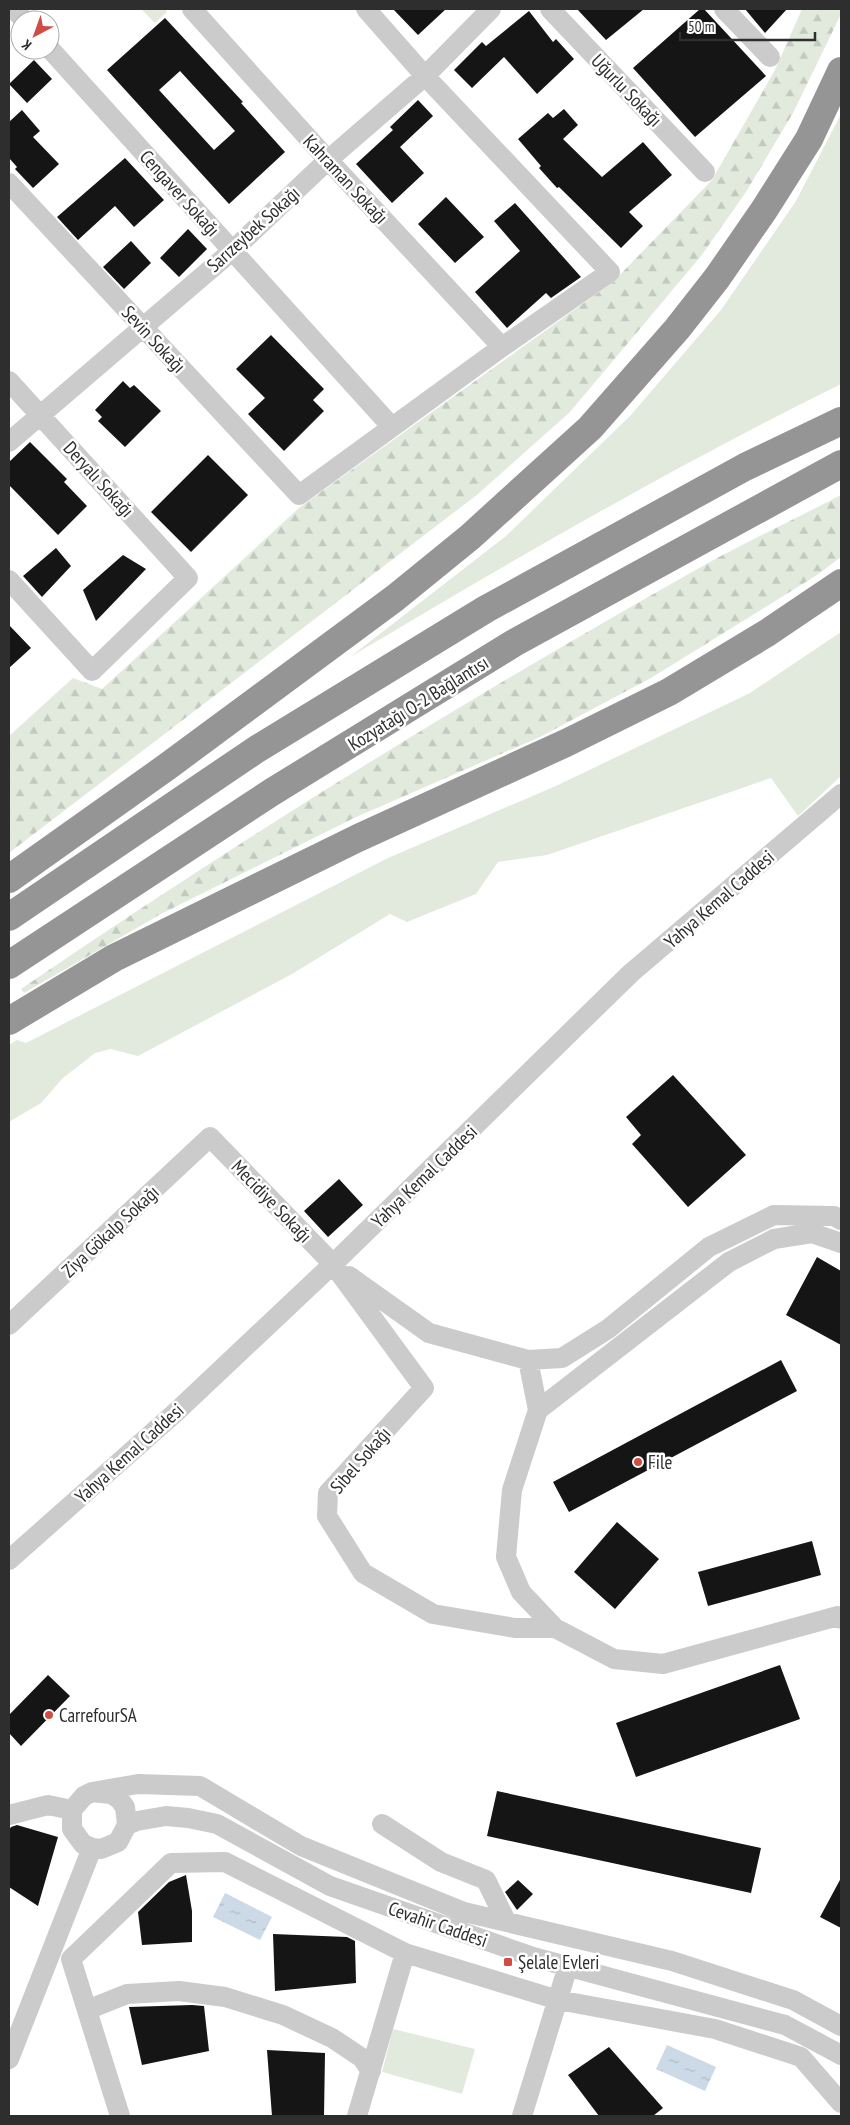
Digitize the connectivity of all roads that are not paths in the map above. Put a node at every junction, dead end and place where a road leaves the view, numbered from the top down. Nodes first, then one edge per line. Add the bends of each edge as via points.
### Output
1 (192, 9) edge
2 (366, 9) edge
3 (491, 9) edge
4 (550, 9) edge
5 (724, 9) edge
6 (770, 57) dead end
7 (60, 60) edge
8 (841, 71) edge
9 (425, 76) junction
10 (328, 160) junction
11 (705, 172) dead end
12 (9, 183) edge
13 (232, 251) junction
14 (142, 326) junction
15 (502, 347) junction
16 (9, 381) edge
17 (40, 414) junction
18 (841, 421) edge
19 (391, 426) junction
20 (9, 442) edge
21 (841, 464) edge
22 (841, 469) edge
23 (799, 487) junction
24 (9, 580) edge
25 (841, 583) edge
26 (841, 794) edge
27 (9, 879) edge
28 (9, 917) edge
29 (9, 966) edge
30 (9, 1020) edge
31 (210, 1137) joint
32 (841, 1220) edge
33 (841, 1243) edge
34 (333, 1264) junction
35 (9, 1325) edge
36 (528, 1360) junction
37 (538, 1410) junction
38 (10, 1555) edge
39 (841, 1619) edge
40 (555, 1628) junction
41 (92, 1792) junction
42 (72, 1810) junction
43 (9, 1815) edge
44 (382, 1824) dead end
45 (127, 1825) junction
46 (92, 1848) junction
47 (506, 1921) junction
48 (405, 1953) junction
49 (568, 1966) junction
50 (558, 2000) junction
51 (87, 2010) junction
52 (841, 2026) edge
53 (841, 2055) edge
54 (9, 2059) edge
55 (371, 2071) junction
56 (841, 2102) edge
57 (120, 2116) edge
58 (356, 2116) edge
59 (522, 2116) edge

1 - 10 street, Kahraman Sokağı
2 - 9 street
3 - 9 street, Sarızeybek Sokağı
4 - 11 street, Uğurlu Sokağı
5 - 6 street
7 - 13 street, Cengaver Sokağı
8 - 27 highway via 809,140 717,278 590,428 470,537 395,598
9 - 10 street, Sarızeybek Sokağı
9 - 15 street via 610,272
10 - 13 street, Sarızeybek Sokağı
10 - 15 street, Kahraman Sokağı
12 - 14 street, Sevin Sokağı
13 - 14 street, Sarızeybek Sokağı
13 - 19 street, Cengaver Sokağı
14 - 17 street, Sarızeybek Sokağı
14 - 19 street, Sevin Sokağı via 299,495
15 - 19 street
16 - 17 street, Deryalı Sokağı
17 - 20 street, Sarızeybek Sokağı
17 - 24 street, Deryalı Sokağı via 188,578 92,671
18 - 28 highway via 745,467 486,609 257,749
21 - 23 highway, Kozyatağı O-2 Bağlantısı
22 - 23 highway
23 - 29 highway, Kozyatağı O-2 Bağlantısı via 514,643 272,792
25 - 30 highway via 767,633 669,692 123,953
26 - 34 street, Yahya Kemal Caddesi via 632,974
31 - 34 street, Mecidiye Sokağı
31 - 35 street, Ziya Gökalp Sokağı
32 - 36 street via 834,1216 774,1215 709,1247 608,1329 562,1358
33 - 37 street via 812,1233 774,1239 729,1262
34 - 36 street via 429,1333
34 - 38 street, Yahya Kemal Caddesi via 176,1412
34 - 40 street, Sibel Sokağı via 424,1388 328,1493 328,1516 363,1573 433,1614 516,1628
36 - 37 street
37 - 40 street via 512,1490 506,1557 521,1592
39 - 40 street via 838,1616 663,1664 614,1659
41 - 42 street
41 - 45 street via 102,1792 119,1799 125,1807
41 - 47 street, Cevahir Caddesi via 138,1784 200,1786 301,1846 464,1912
42 - 43 street via 48,1805
42 - 46 street via 70,1819 76,1837
44 - 47 street, Cevahir Caddesi via 441,1862 486,1880
45 - 46 street via 118,1842 101,1849
45 - 49 street, Cevahir Caddesi via 137,1820 166,1816 216,1824 330,1886 533,1957
46 - 54 street
47 - 52 street, Cevahir Caddesi via 672,1961 793,2000
48 - 50 street
48 - 51 street via 225,1862 172,1863 71,1958
48 - 55 street
49 - 50 street
49 - 53 street, Cevahir Caddesi via 785,2025
50 - 56 street via 715,2029 801,2057
50 - 59 street
51 - 55 street via 127,1994 179,1991 226,1997 283,2015 332,2038 362,2058
51 - 57 street
55 - 58 street

